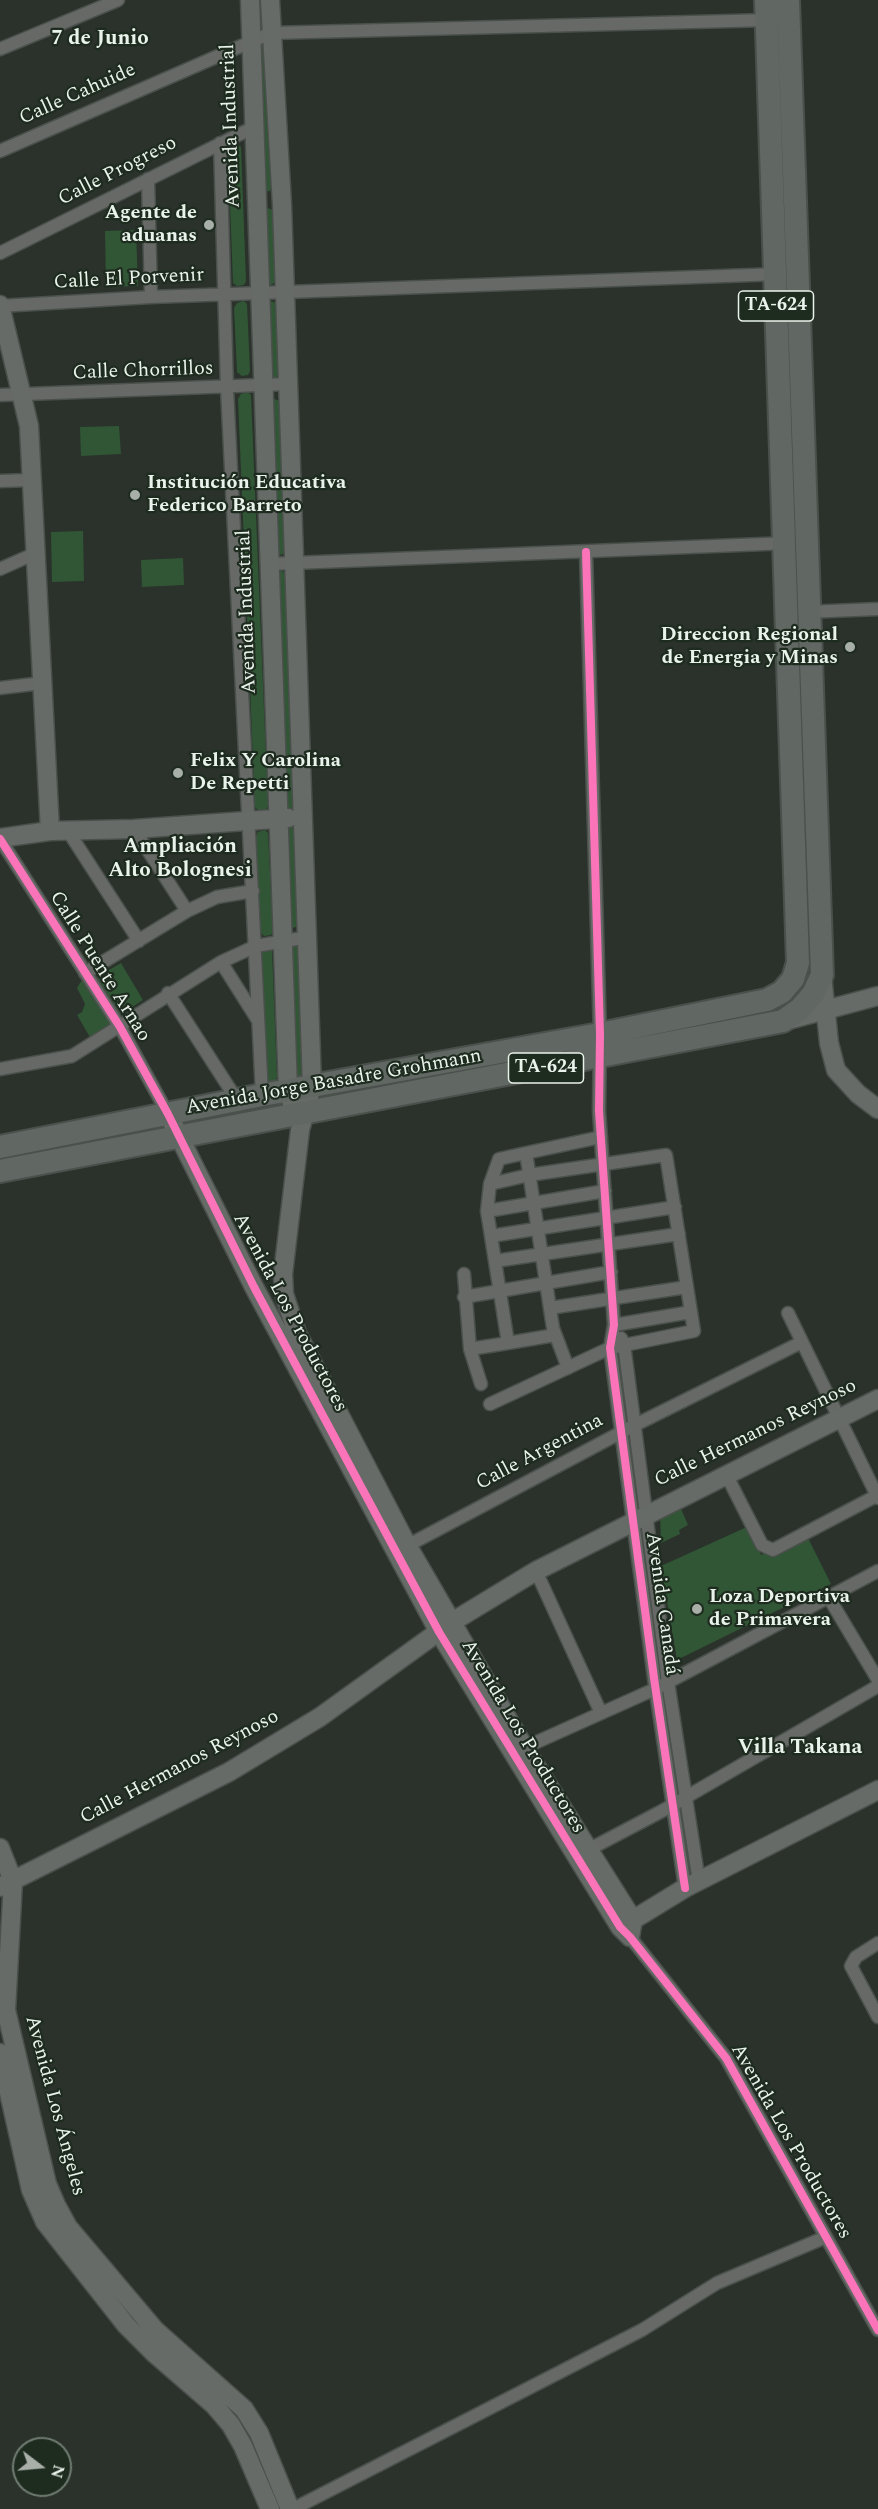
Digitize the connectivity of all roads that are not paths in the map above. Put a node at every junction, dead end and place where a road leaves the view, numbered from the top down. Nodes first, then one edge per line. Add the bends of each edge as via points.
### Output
1 (118, 0) edge
2 (250, 0) edge
3 (270, 0) edge
4 (777, 10) edge
5 (271, 33) junction
6 (251, 41) junction
7 (0, 49) edge
8 (254, 127) junction
9 (220, 143) junction
10 (0, 151) edge
11 (148, 179) junction
12 (0, 253) edge
13 (787, 275) junction
14 (260, 294) junction
15 (285, 294) junction
16 (226, 295) junction
17 (151, 297) junction
18 (0, 306) edge
19 (288, 384) junction
20 (262, 386) junction
21 (227, 388) junction
22 (0, 395) edge
23 (22, 396) junction
24 (31, 480) junction
25 (0, 481) edge
26 (807, 542) junction
27 (784, 543) junction
28 (586, 552) junction
29 (36, 553) junction
30 (294, 563) junction
31 (269, 564) junction
32 (0, 569) edge
33 (878, 609) edge
34 (810, 612) junction
35 (787, 613) junction
36 (42, 683) junction
37 (0, 688) edge
38 (303, 817) junction
39 (279, 819) junction
40 (250, 820) junction
41 (134, 829) junction
42 (59, 831) junction
43 (0, 838) edge
44 (818, 873) junction
45 (795, 875) junction
46 (253, 891) junction
47 (187, 911) junction
48 (308, 937) junction
49 (283, 939) junction
50 (139, 941) junction
51 (256, 946) junction
52 (220, 962) junction
53 (85, 974) junction
54 (822, 975) junction
55 (168, 993) junction
56 (878, 996) edge
57 (849, 1002) junction
58 (825, 1009) junction
59 (257, 1020) junction
60 (783, 1021) junction
61 (120, 1027) junction
62 (600, 1034) junction
63 (829, 1043) junction
64 (600, 1058) junction
65 (0, 1069) edge
66 (389, 1084) junction
67 (312, 1086) junction
68 (288, 1090) junction
69 (262, 1095) junction
70 (237, 1100) junction
71 (878, 1109) edge
72 (301, 1112) junction
73 (168, 1114) junction
74 (179, 1137) junction
75 (601, 1137) junction
76 (0, 1147) edge
77 (526, 1153) junction
78 (604, 1164) junction
79 (0, 1171) edge
80 (530, 1175) junction
81 (490, 1184) junction
82 (605, 1191) junction
83 (534, 1202) junction
84 (675, 1207) junction
85 (486, 1211) junction
86 (607, 1218) junction
87 (538, 1228) junction
88 (679, 1234) junction
89 (491, 1236) junction
90 (609, 1246) junction
91 (542, 1254) junction
92 (495, 1261) junction
93 (611, 1272) junction
94 (283, 1274) junction
95 (464, 1274) dead end
96 (546, 1282) junction
97 (254, 1287) junction
98 (687, 1287) junction
99 (500, 1290) junction
100 (464, 1297) junction
101 (612, 1299) junction
102 (550, 1308) junction
103 (691, 1312) junction
104 (788, 1313) dead end
105 (614, 1325) junction
106 (555, 1335) junction
107 (802, 1342) junction
108 (508, 1343) junction
109 (624, 1344) junction
110 (610, 1348) junction
111 (470, 1349) junction
112 (568, 1368) junction
113 (481, 1384) dead end
114 (878, 1399) edge
115 (490, 1404) dead end
116 (839, 1418) junction
117 (635, 1425) junction
118 (621, 1432) junction
119 (727, 1476) junction
120 (877, 1496) edge
121 (640, 1518) junction
122 (401, 1549) junction
123 (536, 1571) junction
124 (878, 1571) edge
125 (829, 1598) junction
126 (445, 1627) junction
127 (878, 1680) edge
128 (668, 1682) junction
129 (878, 1686) edge
130 (655, 1689) junction
131 (601, 1713) junction
132 (519, 1751) junction
133 (878, 1790) edge
134 (685, 1798) junction
135 (672, 1805) junction
136 (0, 1848) edge
137 (582, 1853) junction
138 (6, 1884) edge
139 (692, 1885) junction
140 (628, 1928) junction
141 (878, 1943) edge
142 (878, 2017) edge
143 (6, 2042) edge
144 (0, 2054) edge
145 (826, 2237) junction
146 (878, 2330) edge
147 (290, 2505) edge
148 (269, 2507) edge

1 - 7 street
2 - 6 street, Avenida Industrial
3 - 5 street
4 - 5 street
4 - 13 highway, Avenida Jorge Basadre Grohmann / TA-624
5 - 6 street, Calle Cahuide
5 - 15 street
6 - 8 street, Avenida Industrial
6 - 10 street, Calle Cahuide
8 - 9 street, Calle Progreso
8 - 14 street, Avenida Industrial
9 - 11 street, Calle Progreso
9 - 16 street
11 - 12 street, Calle Progreso
11 - 17 street
13 - 15 street, Calle El Porvenir
13 - 26 highway, Avenida Jorge Basadre Grohmann / TA-624
13 - 27 highway, Avenida Jorge Basadre Grohmann / TA-624
14 - 15 street, Calle El Porvenir
14 - 16 street, Calle El Porvenir
14 - 20 street, Avenida Industrial
15 - 19 street
16 - 17 street, Calle El Porvenir
16 - 21 street
17 - 18 street, Calle El Porvenir
18 - 23 street
19 - 20 street, Calle Chorrillos
19 - 30 street
20 - 21 street, Calle Chorrillos
20 - 31 street, Avenida Industrial
21 - 23 street, Calle Chorrillos
21 - 40 street
22 - 23 street, Calle Chorrillos
23 - 24 street
24 - 25 street
24 - 29 street
26 - 27 street
26 - 34 highway, Avenida Jorge Basadre Grohmann / TA-624
27 - 28 street
27 - 35 highway, Avenida Jorge Basadre Grohmann / TA-624
28 - 30 street
28 - 62 street
29 - 32 street
29 - 36 street
30 - 31 street
30 - 38 street
31 - 39 street, Avenida Industrial
33 - 34 street
34 - 35 street
34 - 44 highway, Avenida Jorge Basadre Grohmann / TA-624
35 - 45 highway, Avenida Jorge Basadre Grohmann / TA-624
36 - 37 street
36 - 42 street
38 - 39 street
38 - 48 street
39 - 40 street
39 - 49 street, Avenida Industrial
40 - 41 street
40 - 46 street
41 - 42 street
41 - 47 street
42 - 43 street
42 - 50 street
43 - 53 street, Calle Puente Arnao
44 - 45 highway
44 - 54 highway, Avenida Jorge Basadre Grohmann / TA-624
45 - 62 highway, Avenida Jorge Basadre Grohmann / TA-624 via 798,963 793,979 782,992 767,1000
46 - 47 street via 217,897
46 - 51 street
47 - 50 street
48 - 49 street
48 - 67 street
49 - 51 street
49 - 68 street, Avenida Industrial
50 - 53 street
51 - 52 street
51 - 59 street
52 - 55 street
52 - 59 street
53 - 61 street, Calle Puente Arnao
54 - 57 street via 830,991
54 - 58 street
54 - 60 highway, Avenida Jorge Basadre Grohmann / TA-624 via 807,1002
55 - 61 street
55 - 70 street
56 - 57 street
57 - 58 street
58 - 60 street
58 - 63 street
59 - 69 street
60 - 63 street via 805,1021
60 - 64 highway, Avenida Jorge Basadre Grohmann / TA-624
61 - 65 street via 72,1056
61 - 73 street, Calle Puente Arnao
62 - 64 street
62 - 66 highway, Avenida Jorge Basadre Grohmann / TA-624
63 - 71 street via 836,1070
64 - 66 highway, Avenida Jorge Basadre Grohmann / TA-624
64 - 75 street
66 - 67 highway, Avenida Jorge Basadre Grohmann / TA-624
66 - 72 highway, Avenida Jorge Basadre Grohmann / TA-624
67 - 68 highway, Avenida Jorge Basadre Grohmann / TA-624
67 - 72 street
68 - 69 highway, Avenida Jorge Basadre Grohmann / TA-624
68 - 72 street, Avenida Industrial
69 - 70 highway, Avenida Jorge Basadre Grohmann / TA-624
70 - 73 highway, Avenida Jorge Basadre Grohmann / TA-624
72 - 74 highway, Avenida Jorge Basadre Grohmann / TA-624
72 - 94 street, Avenida Los Productores
73 - 74 street, Avenida Los Productores
73 - 76 highway, Avenida Jorge Basadre Grohmann / TA-624
74 - 79 highway, Avenida Jorge Basadre Grohmann / TA-624
74 - 97 street, Avenida Los Productores
75 - 77 street
75 - 78 street
77 - 80 street
77 - 81 street via 499,1159
78 - 80 street
78 - 82 street
78 - 84 street via 666,1155
80 - 81 street
80 - 83 street
81 - 85 street
82 - 83 street
82 - 86 street
83 - 85 street
83 - 87 street
84 - 86 street
84 - 88 street
85 - 89 street
86 - 87 street
86 - 90 street
87 - 89 street
87 - 91 street
88 - 90 street
88 - 98 street
89 - 92 street
90 - 91 street
90 - 93 street
91 - 92 street
91 - 96 street
92 - 99 street
93 - 96 street
93 - 101 street
94 - 97 street via 275,1283
94 - 122 street, Avenida Los Productores via 284,1294 297,1333
95 - 100 street
96 - 99 street
96 - 102 street
97 - 122 street, Avenida Los Productores
98 - 101 street
98 - 103 street
99 - 100 street
99 - 108 street
100 - 111 street
101 - 102 street
101 - 105 street
102 - 106 street
103 - 105 street
103 - 109 street via 695,1327 691,1333
104 - 107 street
105 - 109 street, Avenida Canadá
105 - 110 street, Avenida Canadá
106 - 108 street
106 - 112 street
107 - 116 street
107 - 117 street, Calle Argentina
108 - 111 street
109 - 110 street
109 - 117 street, Avenida Canadá
110 - 112 street
110 - 118 street, Avenida Canadá
111 - 113 street
112 - 115 street
114 - 116 street, Calle Hermanos Reynoso
116 - 119 street, Calle Hermanos Reynoso
116 - 120 street
117 - 118 street, Calle Argentina
117 - 121 street, Avenida Canadá
118 - 121 street, Avenida Canadá
118 - 122 street, Calle Argentina
119 - 120 street via 762,1545 768,1549 778,1548
119 - 121 street, Calle Hermanos Reynoso
121 - 123 street, Calle Hermanos Reynoso
121 - 128 street, Avenida Canadá
121 - 130 street, Avenida Canadá
122 - 126 street, Avenida Los Productores
123 - 126 street, Calle Hermanos Reynoso
123 - 131 street
124 - 125 street
125 - 127 street
125 - 128 street
126 - 132 street, Avenida Los Productores
126 - 138 street, Calle Hermanos Reynoso via 320,1717 230,1772
128 - 130 street
128 - 134 street, Avenida Canadá
129 - 134 street
130 - 131 street
130 - 135 street, Avenida Canadá
131 - 132 street
132 - 137 street, Avenida Los Productores
133 - 139 street
134 - 135 street
134 - 139 street, Avenida Canadá
135 - 137 street
135 - 139 street, Avenida Canadá
136 - 138 street, Avenida Los Ángeles
137 - 140 street, Avenida Los Productores
138 - 143 street, Avenida Los Ángeles
139 - 140 street
140 - 145 street, Avenida Los Productores via 726,2058
141 - 142 street via 856,1957 851,1966
143 - 147 street, Avenida Los Ángeles via 47,2184 61,2216 155,2330 244,2409 259,2433
144 - 148 street, Avenida Los Ángeles via 30,2190 45,2222 126,2325 224,2416 243,2446
145 - 146 street, Avenida Los Productores
145 - 147 street via 717,2283 642,2330
147 - 148 street

